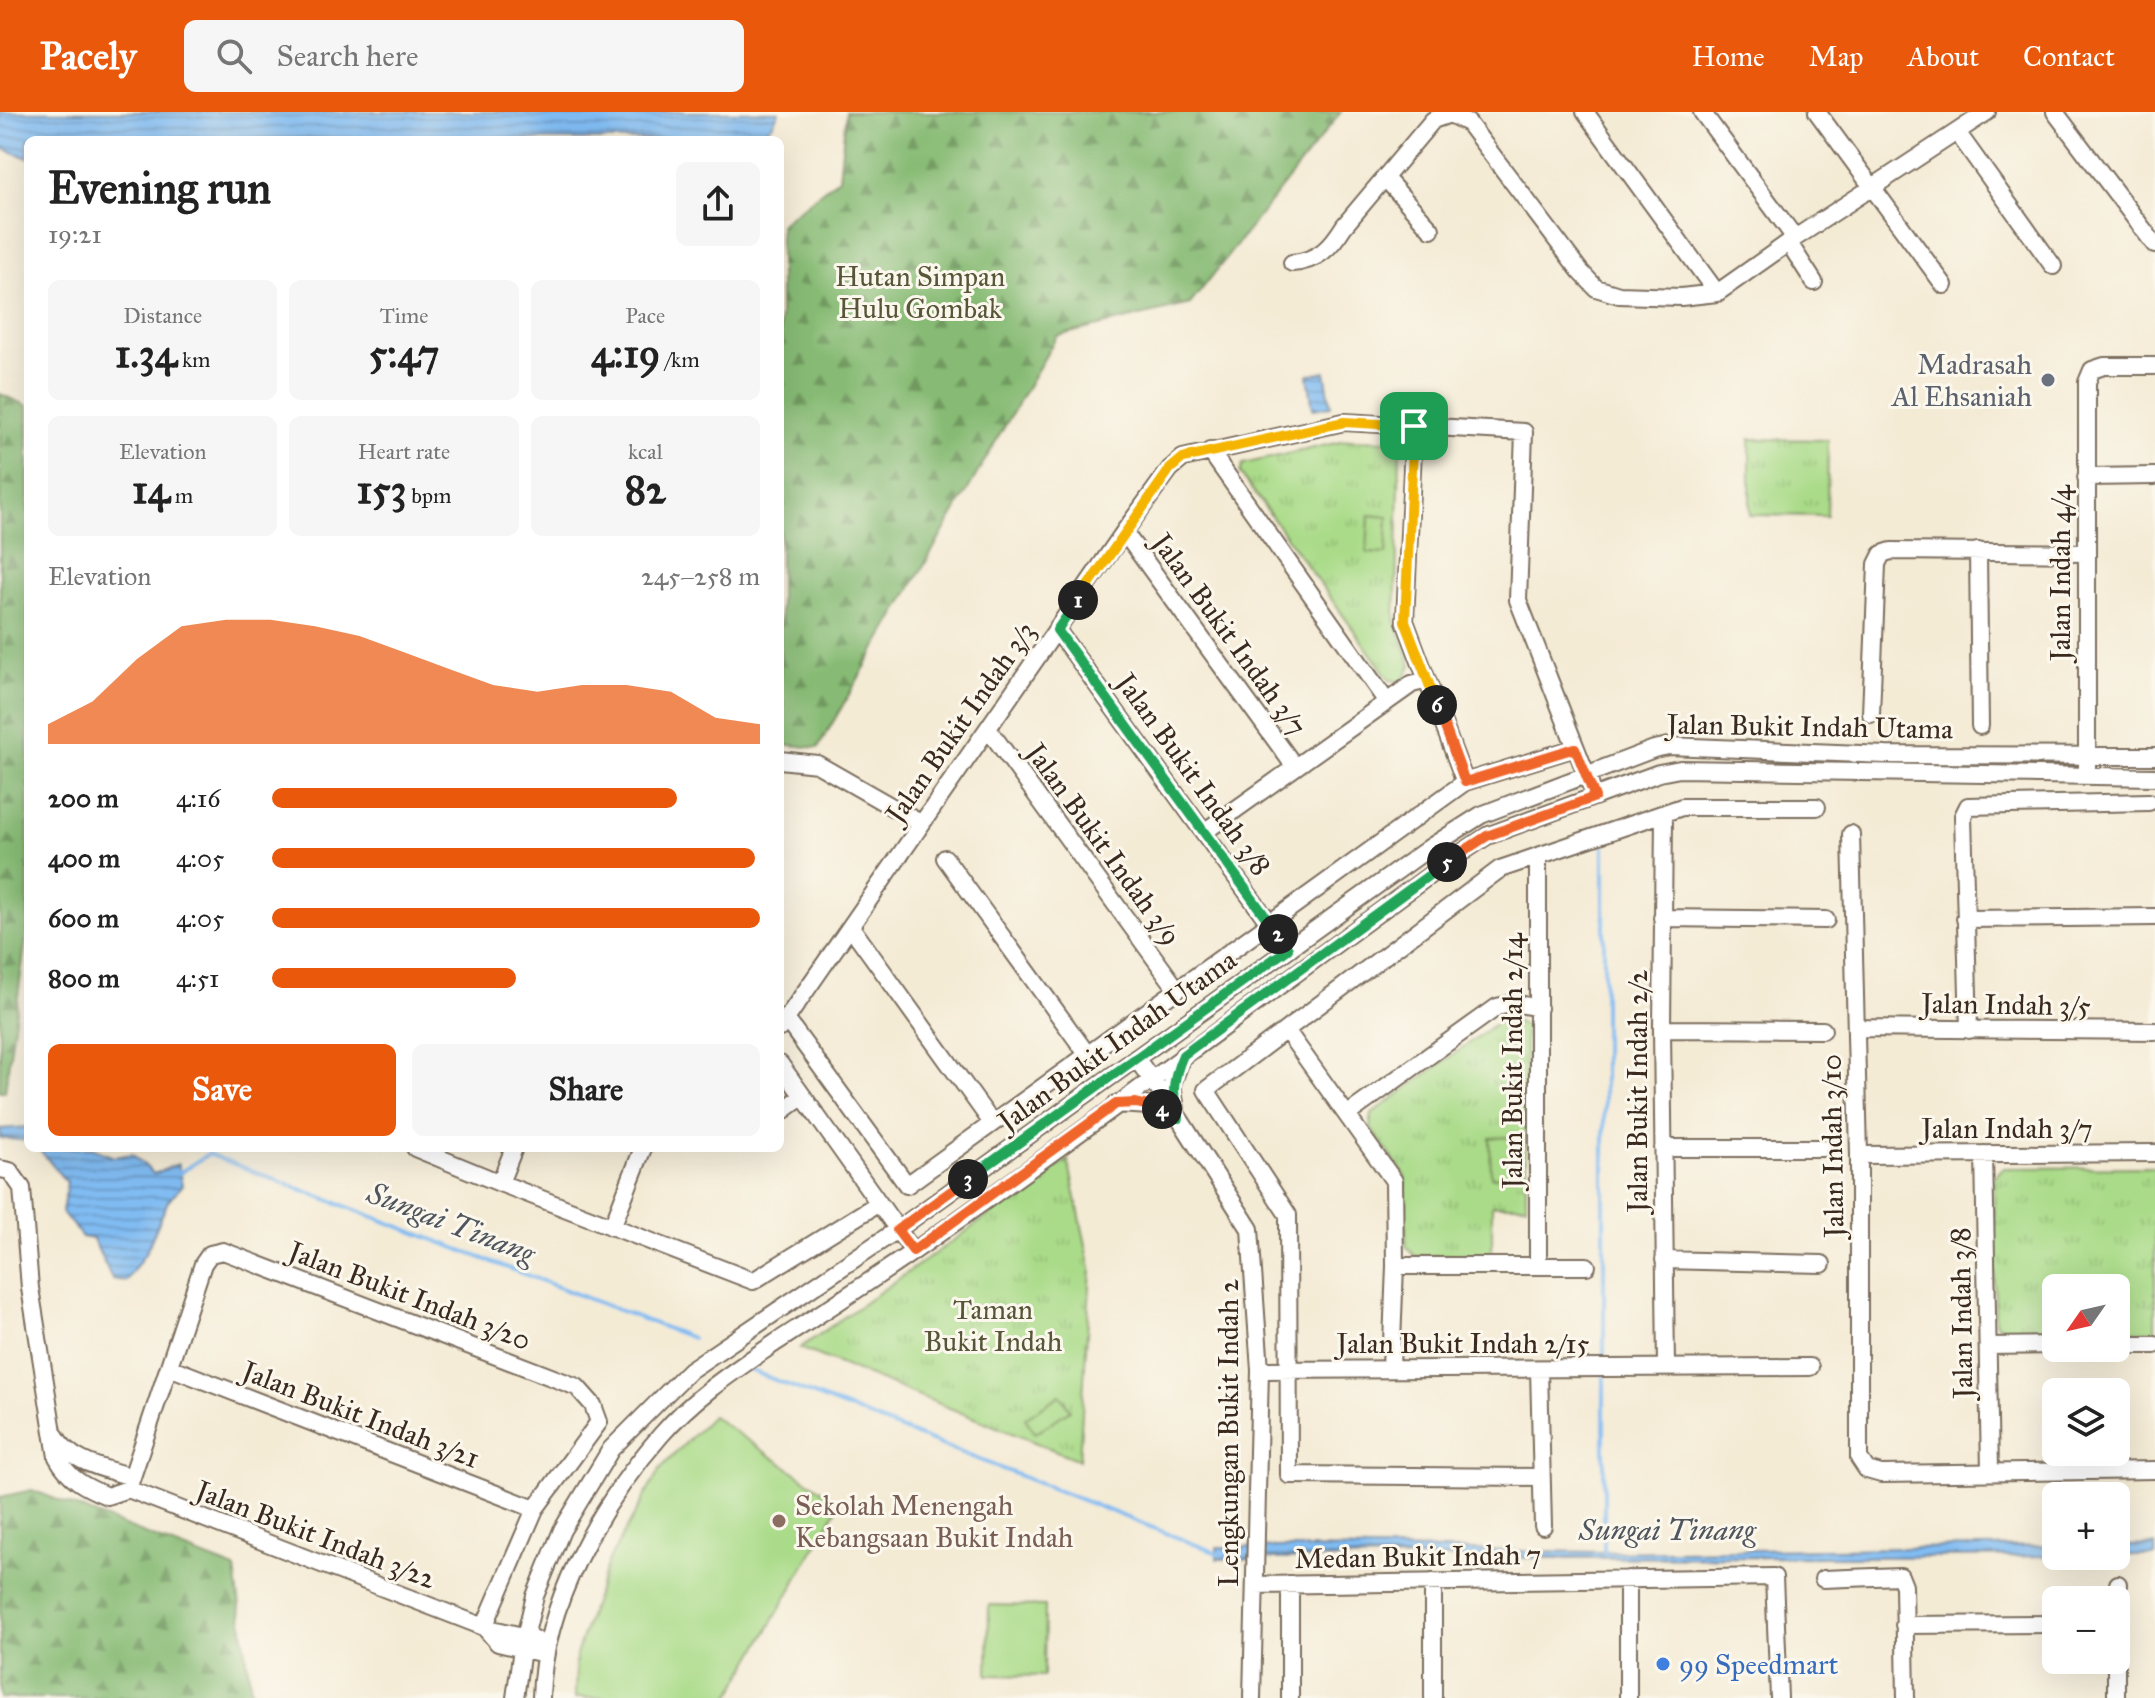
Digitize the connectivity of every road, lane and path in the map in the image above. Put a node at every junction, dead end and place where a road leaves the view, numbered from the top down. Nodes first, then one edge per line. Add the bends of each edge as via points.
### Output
1 (1585, 112) edge
2 (1702, 112) edge
3 (1987, 112) edge
4 (2055, 112) edge
5 (1820, 113) edge
6 (1957, 132) junction
7 (1385, 178) junction
8 (1872, 187) junction
9 (1431, 229) dead end
10 (1792, 240) junction
11 (2155, 245) edge
12 (1292, 263) dead end
13 (2053, 266) dead end
14 (1814, 282) dead end
15 (1944, 285) dead end
16 (1717, 293) junction
17 (2155, 366) edge
18 (1414, 426) junction
19 (1210, 451) junction
20 (2155, 476) edge
21 (2086, 477) junction
22 (1124, 532) junction
23 (1978, 551) junction
24 (2086, 553) junction
25 (1057, 630) junction
26 (1427, 680) junction
27 (1387, 702) junction
28 (1871, 714) dead end
29 (1980, 726) dead end
30 (989, 730) junction
31 (1575, 748) junction
32 (2087, 756) junction
33 (2155, 756) edge
34 (784, 760) edge
35 (1295, 767) junction
36 (1586, 776) junction
37 (2087, 777) junction
38 (2155, 777) edge
39 (1465, 782) junction
40 (1595, 797) junction
41 (2149, 802) dead end
42 (1817, 807) dead end
43 (1664, 815) junction
44 (920, 823) junction
45 (1204, 832) junction
46 (1851, 834) dead end
47 (1538, 857) junction
48 (945, 858) dead end
49 (2155, 917) edge
50 (1662, 918) junction
51 (1965, 919) junction
52 (1826, 920) dead end
53 (1269, 922) junction
54 (851, 927) junction
55 (1288, 949) junction
56 (1177, 989) junction
57 (1539, 1008) junction
58 (784, 1023) edge
59 (784, 1025) edge
60 (1856, 1028) junction
61 (1662, 1029) junction
62 (1286, 1030) junction
63 (1823, 1030) dead end
64 (1969, 1030) junction
65 (2155, 1031) edge
66 (1087, 1054) junction
67 (1183, 1055) junction
68 (1136, 1058) junction
69 (784, 1070) edge
70 (1150, 1079) junction
71 (803, 1096) junction
72 (1116, 1104) junction
73 (784, 1110) edge
74 (1348, 1114) junction
75 (1179, 1118) junction
76 (992, 1123) junction
77 (1663, 1148) junction
78 (1823, 1148) dead end
79 (425, 1152) edge
80 (512, 1152) edge
81 (641, 1152) edge
82 (2155, 1153) edge
83 (1984, 1154) junction
84 (1859, 1155) junction
85 (5, 1170) edge
86 (500, 1183) junction
87 (879, 1203) junction
88 (612, 1227) junction
89 (897, 1230) junction
90 (913, 1251) junction
91 (1664, 1260) junction
92 (1822, 1264) dead end
93 (1395, 1266) junction
94 (1538, 1266) junction
95 (1587, 1266) dead end
96 (2042, 1345) edge
97 (2130, 1345) edge
98 (2155, 1345) edge
99 (1988, 1346) junction
100 (169, 1367) junction
101 (1666, 1367) junction
102 (1810, 1367) dead end
103 (1391, 1368) junction
104 (1260, 1370) junction
105 (1289, 1370) junction
106 (1539, 1370) junction
107 (52, 1430) junction
108 (2155, 1470) edge
109 (1990, 1471) junction
110 (1541, 1477) junction
111 (130, 1483) junction
112 (535, 1509) junction
113 (1543, 1526) dead end
114 (1628, 1579) junction
115 (1823, 1579) dead end
116 (1433, 1582) junction
117 (1290, 1584) junction
118 (1255, 1585) junction
119 (2042, 1624) edge
120 (1904, 1625) junction
121 (484, 1627) junction
122 (523, 1643) junction
123 (546, 1648) junction
124 (2116, 1674) edge
125 (515, 1698) edge
126 (541, 1698) edge
127 (1252, 1698) edge
128 (1290, 1698) edge
129 (1433, 1698) edge
130 (1628, 1698) edge
131 (1779, 1698) edge
132 (1906, 1698) edge
133 (2116, 1698) edge

1 - 16 street
2 - 10 street
3 - 6 street
4 - 11 street
5 - 8 street
6 - 8 street
6 - 13 street
7 - 9 street
7 - 12 street via 1334,243 1307,262
7 - 16 street via 1433,120 1450,114 1468,123 1596,288 1652,298
8 - 10 street
8 - 15 street
10 - 14 street
10 - 16 street
17 - 21 street, Jalan Indah 4/4 via 2092,370 2087,382
18 - 19 street, Jalan Bukit Indah 3/3 via 1344,422
18 - 26 street via 1405,621
18 - 31 street, Jalan Bukit Indah 3/3 via 1524,432 1518,600
19 - 22 street, Jalan Bukit Indah 3/3 via 1183,458 1170,469
19 - 27 street
20 - 21 street
21 - 24 street, Jalan Indah 4/4
22 - 25 street, Jalan Bukit Indah 3/3
22 - 35 street, Jalan Bukit Indah 3/7
23 - 24 street
23 - 28 street via 1882,554 1877,564
23 - 29 street
24 - 32 street, Jalan Indah 4/4
25 - 30 street, Jalan Bukit Indah 3/3
25 - 45 street, Jalan Bukit Indah 3/8
26 - 27 street
26 - 39 street
27 - 35 street
30 - 44 street, Jalan Bukit Indah 3/3
30 - 56 street, Jalan Bukit Indah 3/9
31 - 36 street
31 - 39 street
32 - 33 street, Jalan Bukit Indah Utama
32 - 36 street, Jalan Bukit Indah Utama via 1669,746
32 - 37 street, Jalan Indah 4/4
34 - 44 street via 817,764
35 - 45 street
36 - 40 street
36 - 55 street, Jalan Bukit Indah Utama via 1481,815
37 - 38 street, Jalan Bukit Indah Utama
37 - 40 street, Jalan Bukit Indah Utama via 1680,769
39 - 53 street
40 - 67 street, Jalan Bukit Indah Utama via 1487,836
41 - 51 street via 1968,806 1963,816
42 - 43 street via 1682,807
43 - 47 street
43 - 50 street, Jalan Bukit Indah 2/2
44 - 54 street, Jalan Bukit Indah 3/3
45 - 53 street, Jalan Bukit Indah 3/8
46 - 60 street, Jalan Indah 3/10
47 - 57 street, Jalan Bukit Indah 2/14
47 - 62 street via 1500,869
48 - 66 street
49 - 51 street
50 - 52 street
50 - 61 street, Jalan Bukit Indah 2/2
51 - 64 street
53 - 55 street, Jalan Bukit Indah 3/8
53 - 56 street
54 - 58 street, Jalan Bukit Indah 3/3
54 - 76 street
55 - 68 street, Jalan Bukit Indah Utama
56 - 66 street
57 - 74 street via 1514,1003 1497,1007
57 - 94 street, Jalan Bukit Indah 2/14
59 - 76 street via 907,1185
60 - 64 street, Jalan Indah 3/5
60 - 84 street, Jalan Indah 3/10
61 - 63 street
61 - 77 street, Jalan Bukit Indah 2/2
62 - 74 street
62 - 105 street via 1206,1090 1288,1215
64 - 65 street, Jalan Indah 3/5
66 - 76 street
67 - 70 street, Jalan Bukit Indah Utama
67 - 75 street via 1172,1084
68 - 70 street, Lengkungan Bukit Indah 2
68 - 89 street, Jalan Bukit Indah Utama
69 - 71 street
70 - 72 street, Jalan Bukit Indah Utama
70 - 75 street, Lengkungan Bukit Indah 2
71 - 73 street
71 - 87 street
72 - 75 street via 1151,1106
72 - 90 street, Jalan Bukit Indah Utama
74 - 93 street via 1394,1181
75 - 104 street, Lengkungan Bukit Indah 2 via 1250,1229
77 - 78 street
77 - 91 street, Jalan Bukit Indah 2/2
79 - 86 street
80 - 86 street
81 - 88 street
82 - 83 street, Jalan Indah 3/7
83 - 84 street, Jalan Indah 3/7
83 - 99 street, Jalan Indah 3/8
84 - 109 street, Jalan Indah 3/10 via 1859,1458 1867,1470 1881,1474
85 - 107 street via 22,1188 30,1288
86 - 88 street
87 - 88 street via 753,1281
87 - 89 street
89 - 90 street
89 - 122 street, Jalan Bukit Indah Utama via 690,1370 611,1449 562,1530
90 - 123 street, Jalan Bukit Indah Utama via 707,1389 663,1433 627,1477 586,1546 556,1610
91 - 92 street
91 - 101 street, Jalan Bukit Indah 2/2
93 - 94 street
93 - 103 street
94 - 95 street
96 - 99 street
97 - 98 street
99 - 109 street, Jalan Indah 3/8
100 - 111 street
100 - 112 street, Jalan Bukit Indah 3/21
100 - 112 street, Jalan Bukit Indah 3/20 via 203,1264 210,1254 223,1251 577,1387 599,1422
101 - 102 street, Jalan Bukit Indah 2/15
101 - 106 street, Jalan Bukit Indah 2/15
103 - 105 street, Jalan Bukit Indah 2/15
103 - 106 street, Jalan Bukit Indah 2/15
104 - 105 street, Jalan Bukit Indah 2/15
104 - 118 street, Lengkungan Bukit Indah 2
105 - 110 street via 1289,1475
106 - 110 street
107 - 111 street, Jalan Bukit Indah 3/22 via 75,1457
107 - 111 street via 57,1457 75,1480 107,1496
108 - 109 street
110 - 113 street
111 - 121 street, Jalan Bukit Indah 3/22
112 - 121 street
114 - 116 street, Medan Bukit Indah 7
114 - 130 street
114 - 131 street, Medan Bukit Indah 7 via 1774,1577
115 - 120 street via 1900,1576
116 - 117 street, Medan Bukit Indah 7
116 - 129 street
117 - 118 street, Medan Bukit Indah 7
117 - 128 street
118 - 127 street, Lengkungan Bukit Indah 2
119 - 120 street
120 - 132 street
121 - 122 street, Jalan Bukit Indah 3/22 via 498,1643
122 - 123 street, Jalan Bukit Indah 3/22
122 - 125 street, Jalan Bukit Indah Utama
123 - 126 street, Jalan Bukit Indah Utama
124 - 133 street

